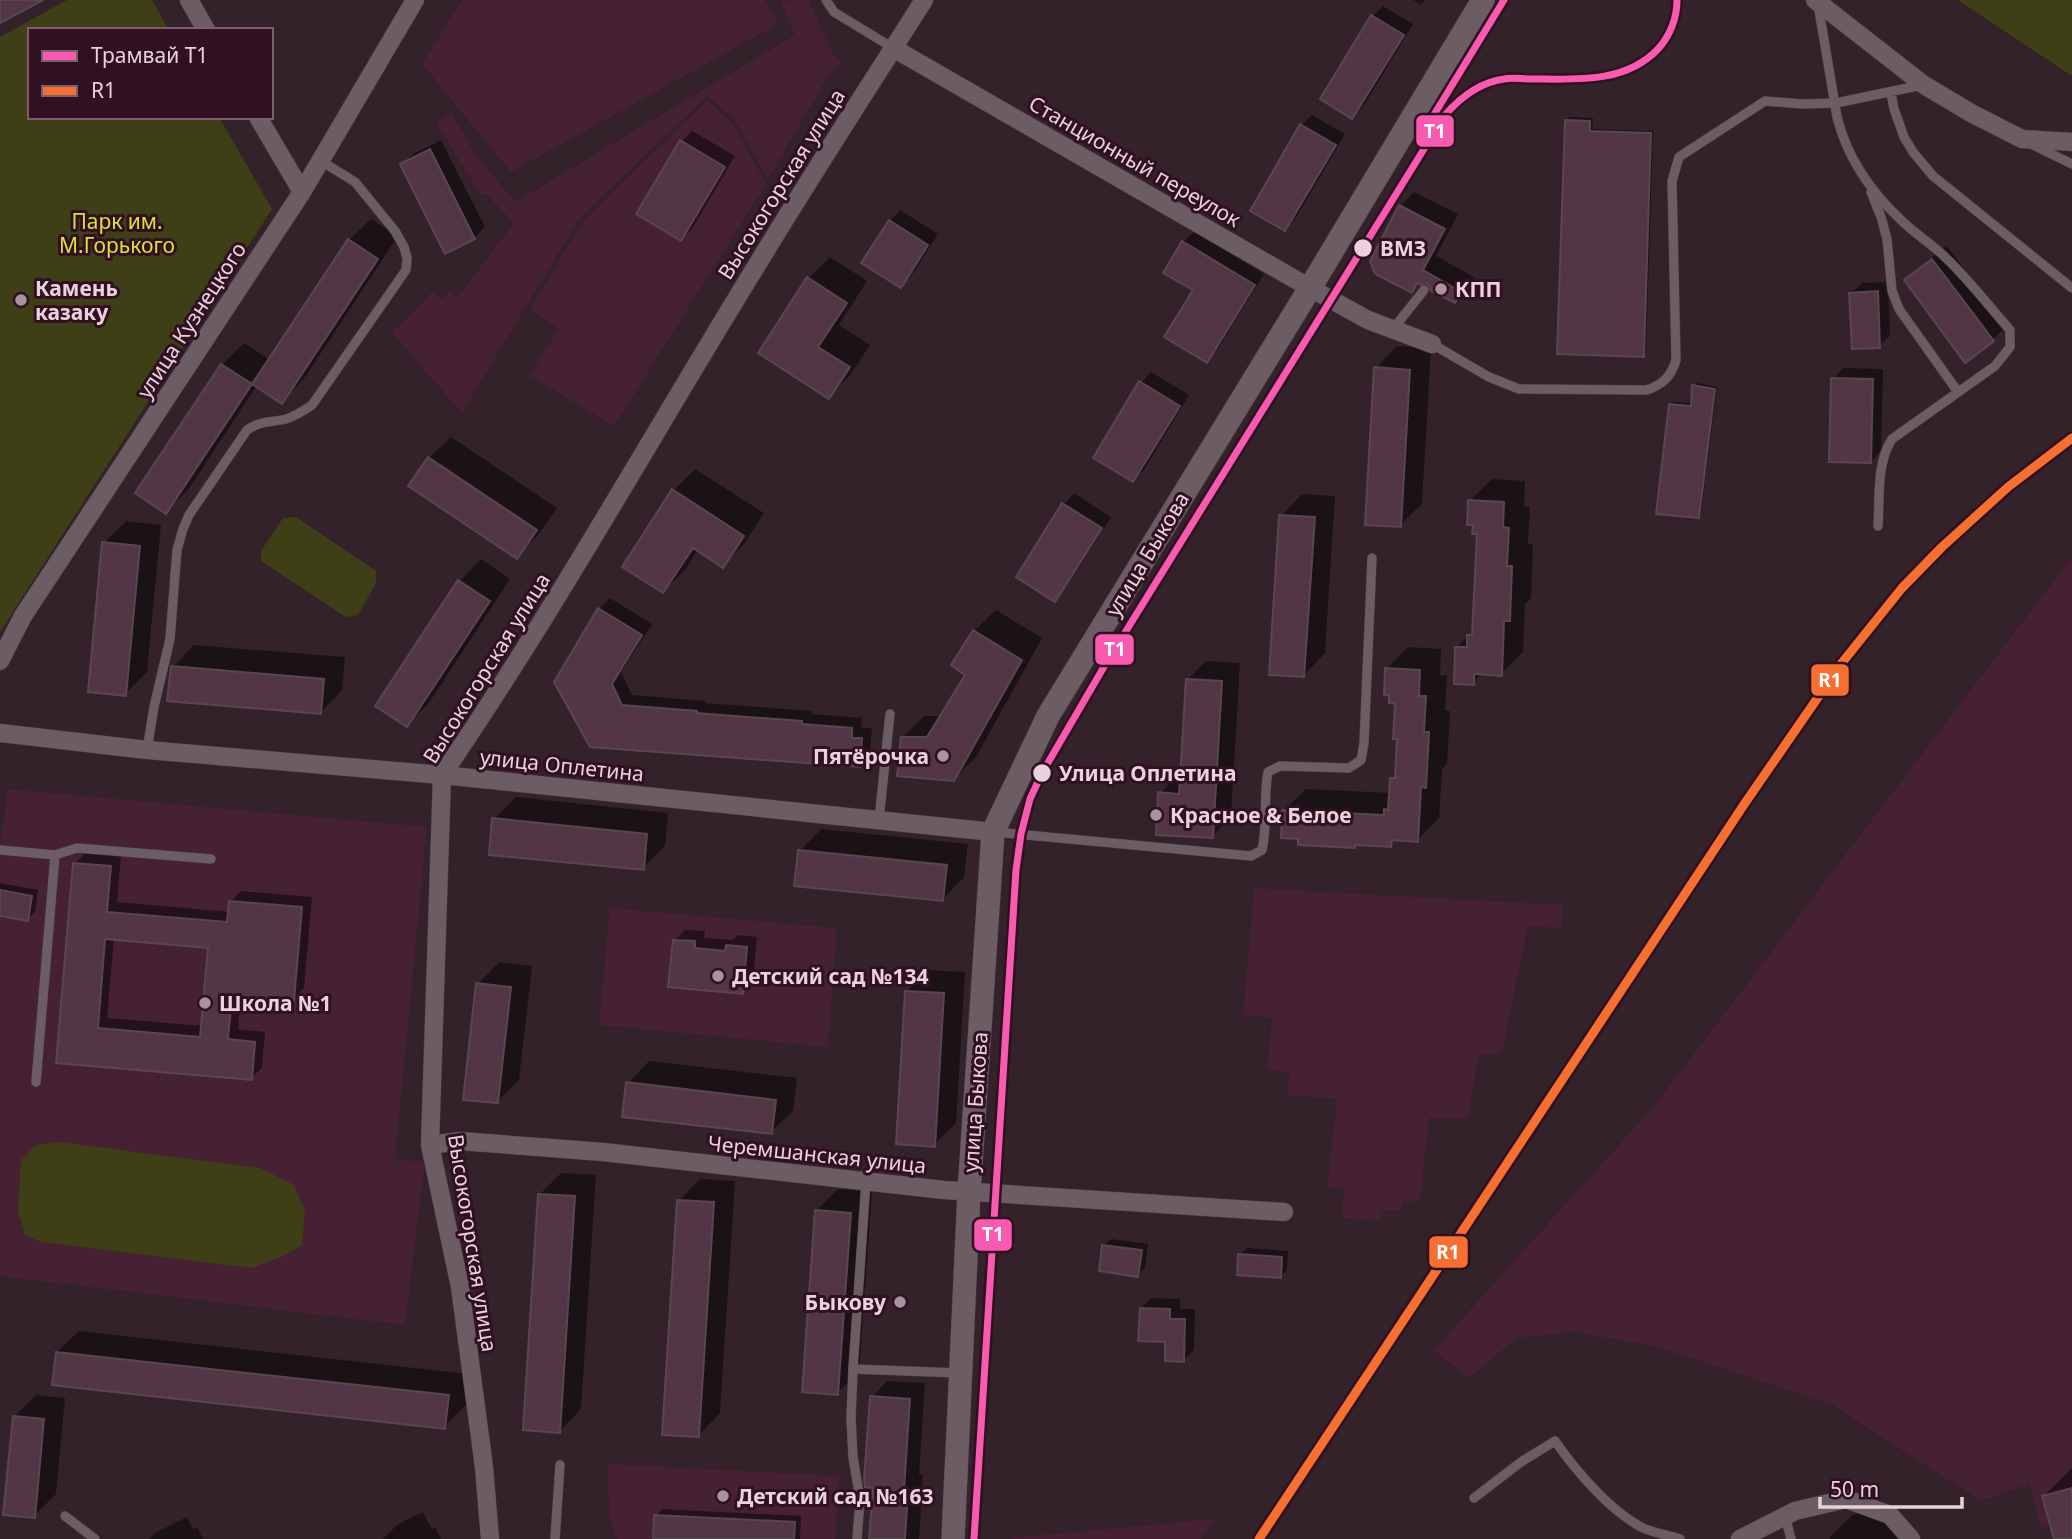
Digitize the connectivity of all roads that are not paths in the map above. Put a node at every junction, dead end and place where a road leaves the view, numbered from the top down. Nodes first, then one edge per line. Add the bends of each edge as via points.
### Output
1 (189, 0) edge
2 (415, 0) edge
3 (826, 0) edge
4 (924, 0) edge
5 (1483, 0) edge
6 (1816, 1) edge
7 (205, 28) edge
8 (893, 48) junction
9 (1924, 85) junction
10 (1891, 93) junction
11 (1836, 103) junction
12 (259, 119) edge
13 (2022, 139) junction
14 (2072, 142) edge
15 (321, 161) junction
16 (2072, 164) edge
17 (1868, 184) junction
18 (302, 192) junction
19 (1310, 288) junction
20 (2072, 288) edge
21 (1424, 290) dead end
22 (1393, 329) junction
23 (1432, 344) joint
24 (1958, 392) junction
25 (1878, 526) dead end
26 (1372, 558) dead end
27 (0, 661) edge
28 (890, 714) dead end
29 (0, 733) edge
30 (147, 750) junction
31 (442, 775) junction
32 (879, 820) junction
33 (993, 832) junction
34 (0, 850) edge
35 (55, 855) junction
36 (211, 859) dead end
37 (36, 1082) dead end
38 (430, 1145) junction
39 (866, 1181) junction
40 (969, 1192) junction
41 (1284, 1212) dead end
42 (853, 1369) junction
43 (961, 1373) junction
44 (561, 1465) dead end
45 (1474, 1498) dead end
46 (1785, 1516) junction
47 (65, 1517) dead end
48 (95, 1539) edge
49 (490, 1539) edge
50 (555, 1539) edge
51 (857, 1539) edge
52 (953, 1539) edge
53 (1680, 1539) edge
54 (1740, 1539) edge
55 (1791, 1539) edge
56 (1911, 1539) edge

1 - 7 street
2 - 15 street, улица Кузнецкого
3 - 8 lane, Станционный переулок via 834,12
4 - 8 street, Высокогорская улица
5 - 19 street, улица Быкова
6 - 9 street
6 - 11 lane
8 - 19 street, Станционный переулок
8 - 31 street, Высокогорская улица via 757,264 587,550
9 - 10 lane
9 - 13 street
10 - 11 lane
10 - 20 lane via 1904,137 1927,169
11 - 17 lane via 1841,131
11 - 23 lane via 1765,101 1679,157 1672,181 1676,360 1673,371 1657,386 1647,390 1519,389
12 - 18 street
13 - 14 street
13 - 16 lane
15 - 18 street, улица Кузнецкого
15 - 30 lane via 355,182 395,231 404,247 406,270 312,405 291,417 247,430 189,515 177,551 170,639
17 - 24 lane via 1887,239 1892,291 1899,309
17 - 24 lane via 1900,220 1945,256 2010,330 2005,356
18 - 27 street, улица Кузнецкого via 23,616
19 - 22 street, Станционный переулок
19 - 33 street, улица Быкова via 1048,716
21 - 22 lane
22 - 23 street, Станционный переулок
24 - 25 lane via 1892,439 1885,449
26 - 33 lane via 1361,760 1349,768 1280,766 1268,772 1262,850 1251,856
28 - 32 lane
29 - 30 street, улица Оплетина
30 - 31 street, улица Оплетина
31 - 32 street, улица Оплетина
31 - 38 street, Высокогорская улица
32 - 33 street, улица Оплетина
33 - 40 street, улица Быкова
34 - 35 lane
35 - 36 lane via 77,848
35 - 37 lane
38 - 39 street, Черемшанская улица via 460,1141 603,1152
38 - 49 street, Высокогорская улица via 460,1287
39 - 40 street, Черемшанская улица
39 - 42 lane
40 - 41 street, Черемшанская улица
40 - 43 street, улица Быкова
42 - 43 lane
42 - 51 lane via 853,1457 860,1500
43 - 52 street, улица Быкова
44 - 50 lane
45 - 53 lane via 1555,1441 1604,1499 1644,1528
46 - 54 street
46 - 55 lane
46 - 56 street via 1846,1499 1890,1515
47 - 48 lane

